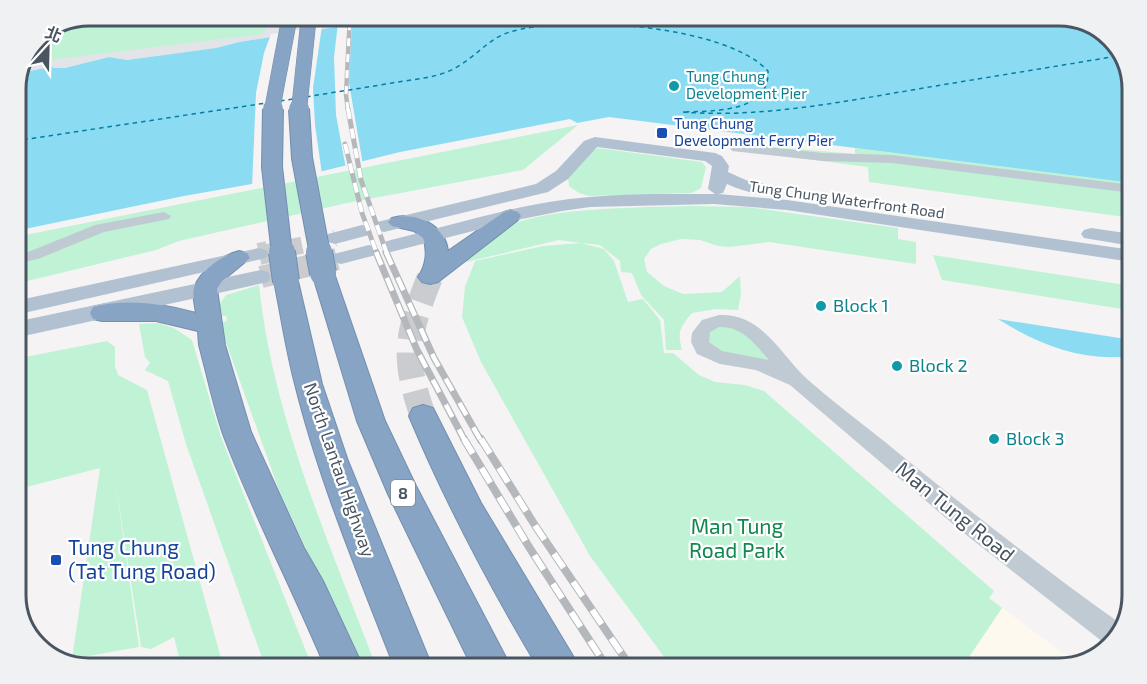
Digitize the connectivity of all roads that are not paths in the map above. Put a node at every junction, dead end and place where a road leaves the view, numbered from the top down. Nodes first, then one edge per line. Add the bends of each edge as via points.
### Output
1 (289, 26) edge
2 (308, 26) edge
3 (737, 148) dead end
4 (720, 175) junction
5 (562, 176) junction
6 (1121, 188) edge
7 (714, 199) junction
8 (590, 202) junction
9 (164, 216) dead end
10 (511, 216) junction
11 (392, 224) joint
12 (362, 231) dead end
13 (432, 235) junction
14 (335, 238) tunnel mouth
15 (1121, 239) edge
16 (391, 246) dead end
17 (369, 251) dead end
18 (1121, 254) edge
19 (249, 256) joint
20 (26, 257) edge
21 (341, 258) tunnel mouth
22 (261, 277) tunnel mouth
23 (205, 289) junction
24 (26, 306) edge
25 (102, 313) junction
26 (209, 326) junction
27 (26, 328) edge
28 (798, 381) junction
29 (423, 416) tunnel mouth
30 (1110, 631) edge
31 (340, 658) edge
32 (409, 658) edge
33 (487, 658) edge
34 (553, 658) edge

1 - 32 highway, North Lantau Highway, bridge via 274,91 271,131 286,281 308,384 333,461
2 - 33 highway, 8, bridge via 300,127 323,273 375,432
3 - 6 street via 892,159
4 - 5 main road, Tung Chung Waterfront Road via 719,163 709,157 601,142 590,144
4 - 7 main road
4 - 15 main road, Tung Chung Waterfront Road via 758,189
5 - 8 main road via 561,184 567,191
5 - 11 main road, Tung Chung Waterfront Road via 534,191
7 - 8 main road, Tung Chung Waterfront Road
7 - 18 main road, Tung Chung Waterfront Road via 787,205
8 - 10 main road, Tung Chung Waterfront Road
9 - 20 street via 100,228
10 - 13 main road, Tung Chung Waterfront Road
10 - 13 highway via 431,276 438,251
11 - 13 highway via 418,226
12 - 14 main road
13 - 16 main road, Tung Chung Waterfront Road
17 - 21 main road
19 - 23 highway via 213,276
19 - 24 main road
22 - 23 main road
23 - 25 main road
23 - 26 highway
25 - 26 highway via 170,313
25 - 27 main road
26 - 31 highway via 237,432
28 - 28 street, Man Tung Road via 758,363 714,356 701,344 700,335 713,323 726,321 748,328
28 - 30 street, Man Tung Road via 1008,556
29 - 34 highway via 462,497

